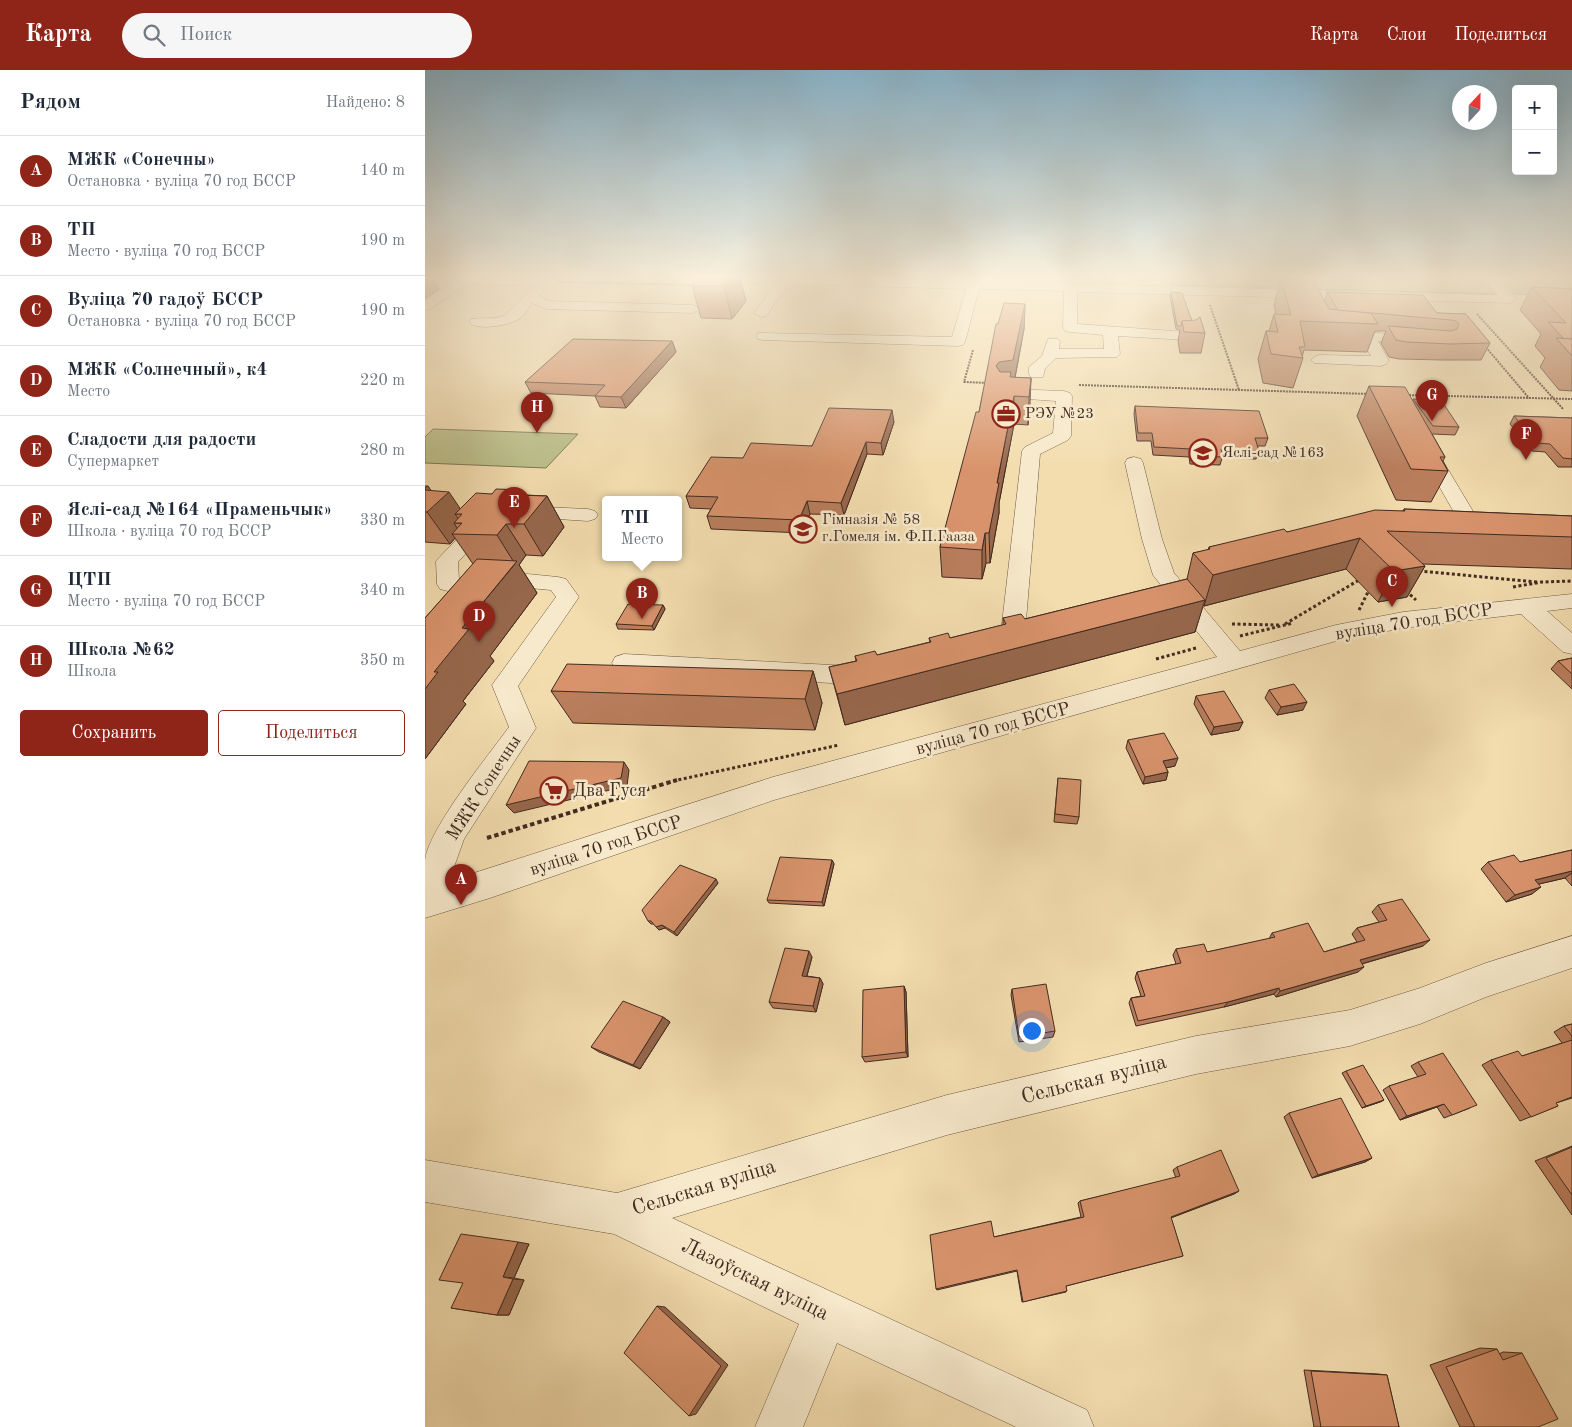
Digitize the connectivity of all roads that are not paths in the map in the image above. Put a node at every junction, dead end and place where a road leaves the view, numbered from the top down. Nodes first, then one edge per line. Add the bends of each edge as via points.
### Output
1 (1111, 342) edge
2 (1371, 342) edge
3 (1037, 374) dead end
4 (1326, 375) dead end
5 (1000, 388) edge
6 (1417, 432) edge
7 (1134, 463) dead end
8 (469, 510) edge
9 (495, 510) junction
10 (589, 515) dead end
11 (1474, 528) edge
12 (436, 561) edge
13 (1572, 601) edge
14 (1526, 606) junction
15 (1013, 632) edge
16 (1572, 646) edge
17 (1225, 651) junction
18 (624, 663) dead end
19 (889, 665) edge
20 (426, 902) edge
21 (1572, 952) edge
22 (425, 1181) edge
23 (617, 1214) junction
24 (826, 1314) junction
25 (779, 1427) edge
26 (1070, 1427) edge

1 - 3 street via 1112,354 1052,347 1045,362 1037,367
2 - 4 street via 1381,361 1316,355
5 - 15 street via 1064,396 1062,436 1031,451
6 - 11 street
7 - 17 street via 1152,539 1169,582
8 - 9 street
9 - 10 street
9 - 12 street, МЖК Сонечны
12 - 20 street, МЖК Сонечны via 448,584 467,589 507,580 558,584 567,597 505,685 523,728 452,831
13 - 14 street, вуліца 70 год БССР
14 - 16 street
14 - 17 street, вуліца 70 год БССР via 1403,620
17 - 20 street, вуліца 70 год БССР via 773,789 491,884
18 - 19 street via 851,675
21 - 23 street, Сельская вуліца via 1350,1028 1196,1055 947,1115
22 - 23 street, Лазоўская вуліца
23 - 24 street, Лазоўская вуліца
24 - 25 street
24 - 26 street, Лазоўская вуліца

